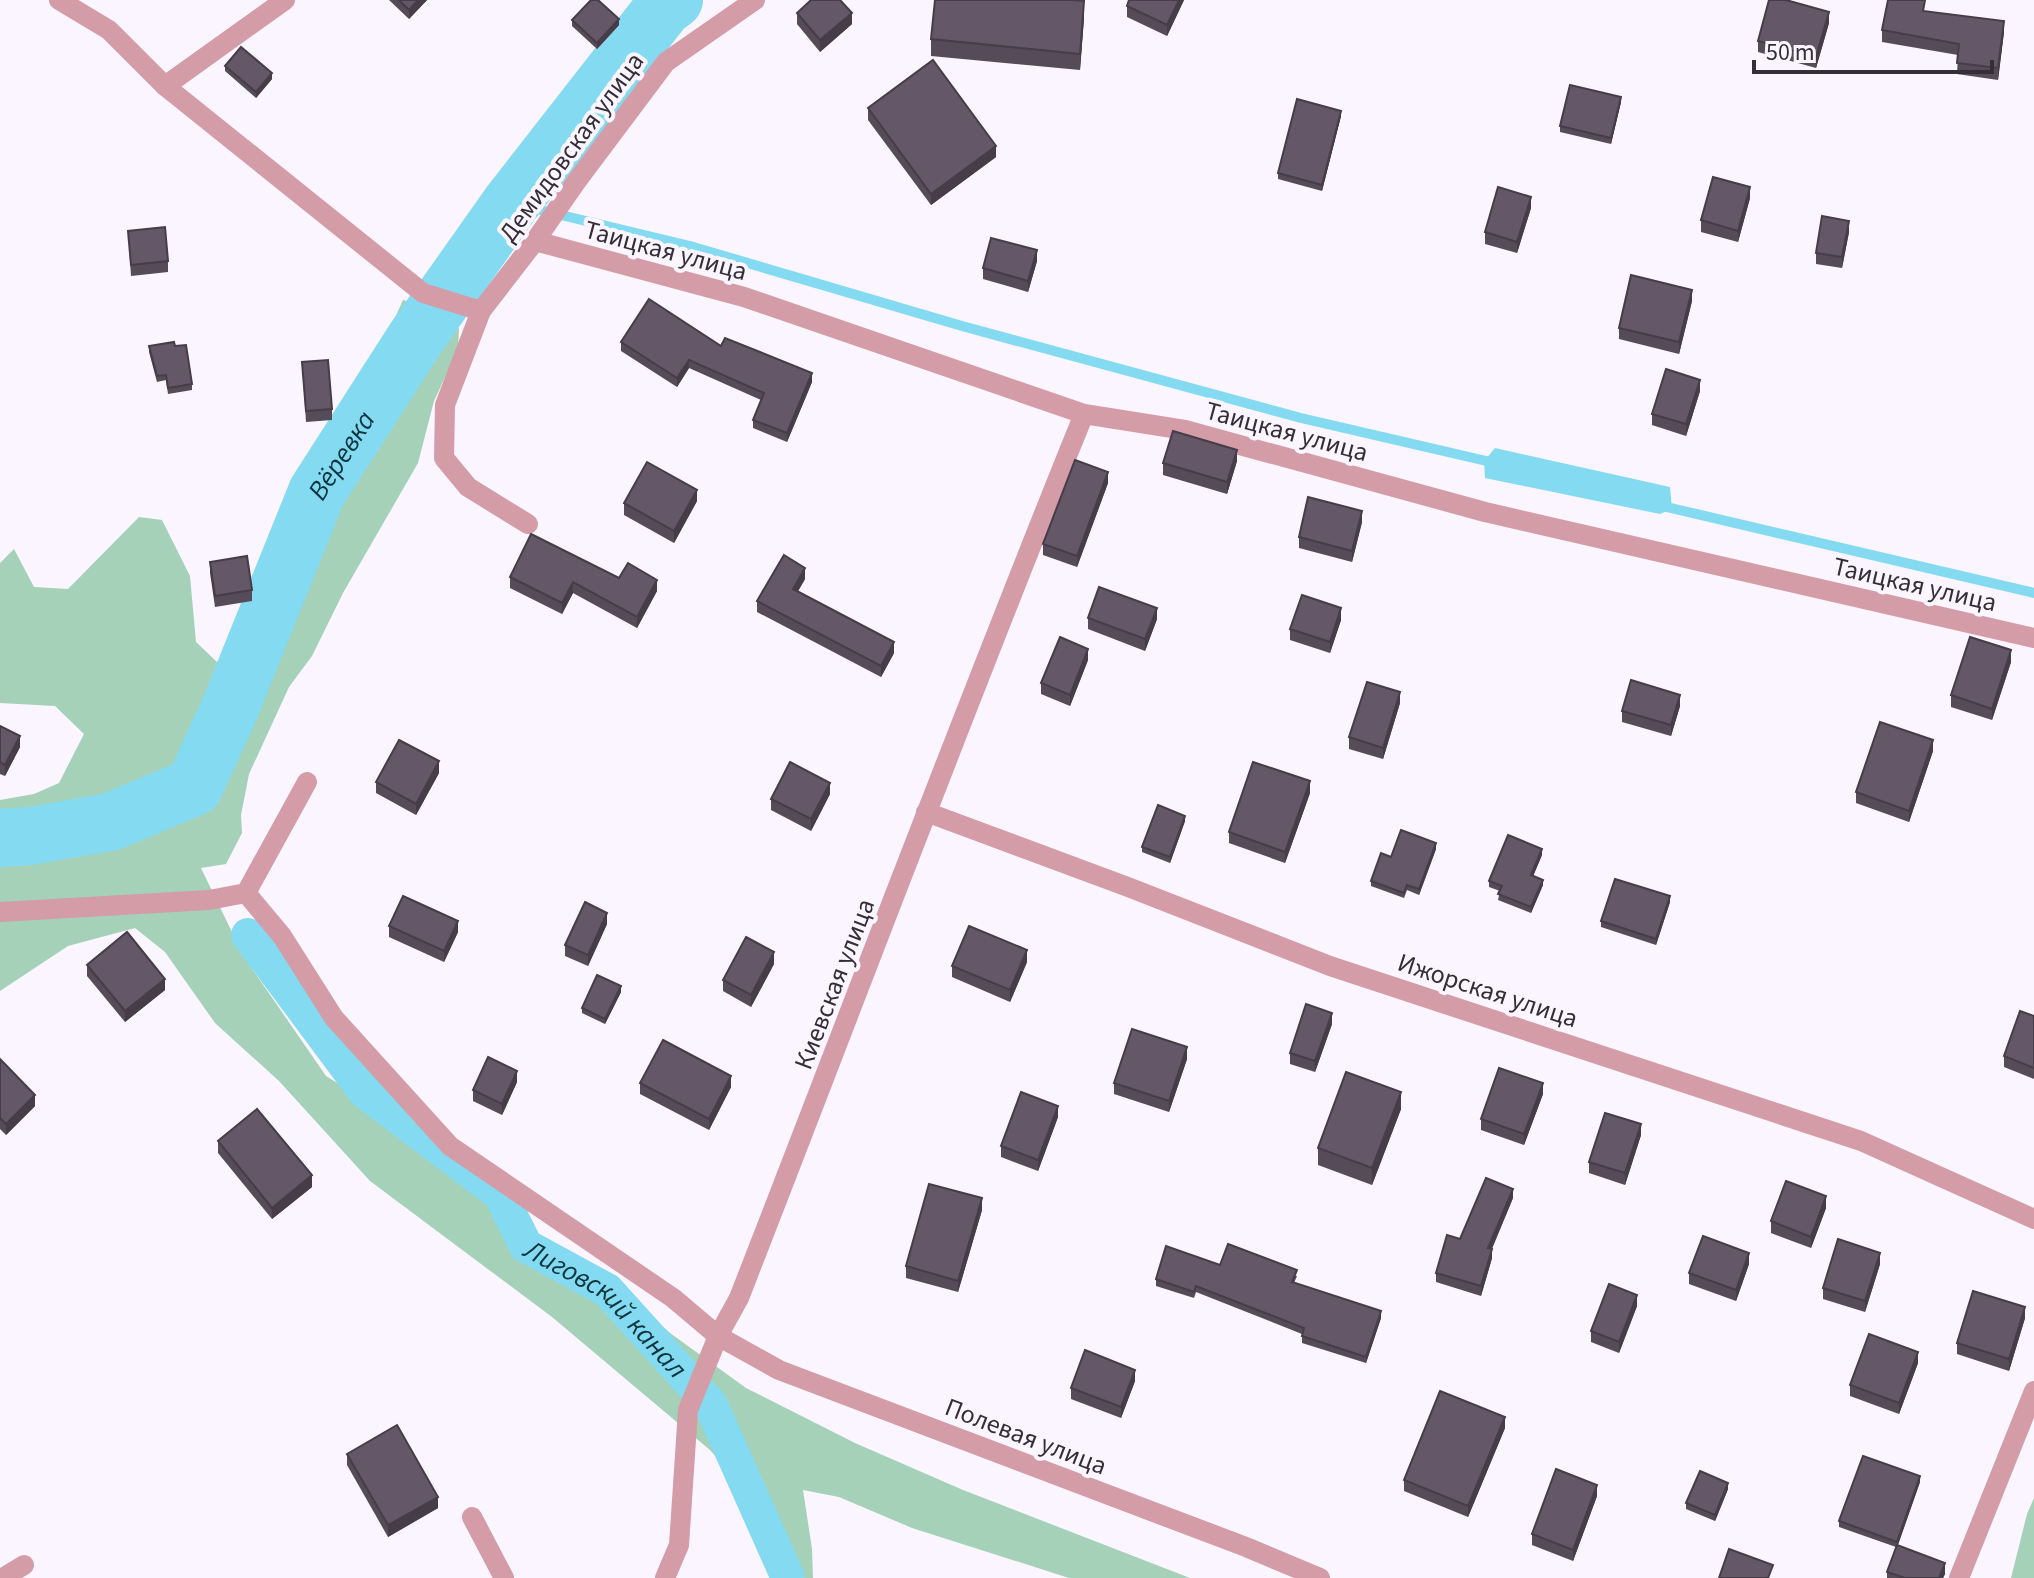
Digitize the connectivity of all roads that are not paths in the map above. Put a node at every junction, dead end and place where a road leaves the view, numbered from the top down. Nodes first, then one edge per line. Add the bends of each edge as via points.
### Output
1 (59, 0) edge
2 (285, 0) edge
3 (755, 0) edge
4 (165, 86) junction
5 (535, 241) junction
6 (481, 311) junction
7 (1084, 414) junction
8 (528, 524) dead end
9 (2034, 638) edge
10 (307, 782) dead end
11 (926, 812) junction
12 (246, 893) junction
13 (0, 912) edge
14 (2034, 1219) edge
15 (718, 1336) junction
16 (2034, 1391) edge
17 (472, 1517) dead end
18 (24, 1565) dead end
19 (3, 1578) edge
20 (504, 1578) edge
21 (665, 1578) edge
22 (1320, 1578) edge
23 (1959, 1578) edge

1 - 4 street via 109,30
2 - 4 street
3 - 5 street, Демидовская улица via 666,62
4 - 6 street via 423,293
5 - 6 street, Демидовская улица
5 - 7 street, Таицкая улица via 744,297
6 - 8 street, Демидовская улица via 445,405 444,458 468,487
7 - 9 street, Таицкая улица via 1185,430 1485,512
7 - 11 street, Киевская улица
10 - 12 street
11 - 14 street, Ижорская улица via 1330,966 1861,1141
11 - 15 street, Киевская улица via 739,1298
12 - 13 street via 209,900
12 - 15 street, Полевая улица via 282,936 334,1018 450,1146 673,1298
15 - 21 street, Киевская улица via 688,1410 679,1545
15 - 22 street, Полевая улица via 779,1370
16 - 23 street
17 - 20 street
18 - 19 street

